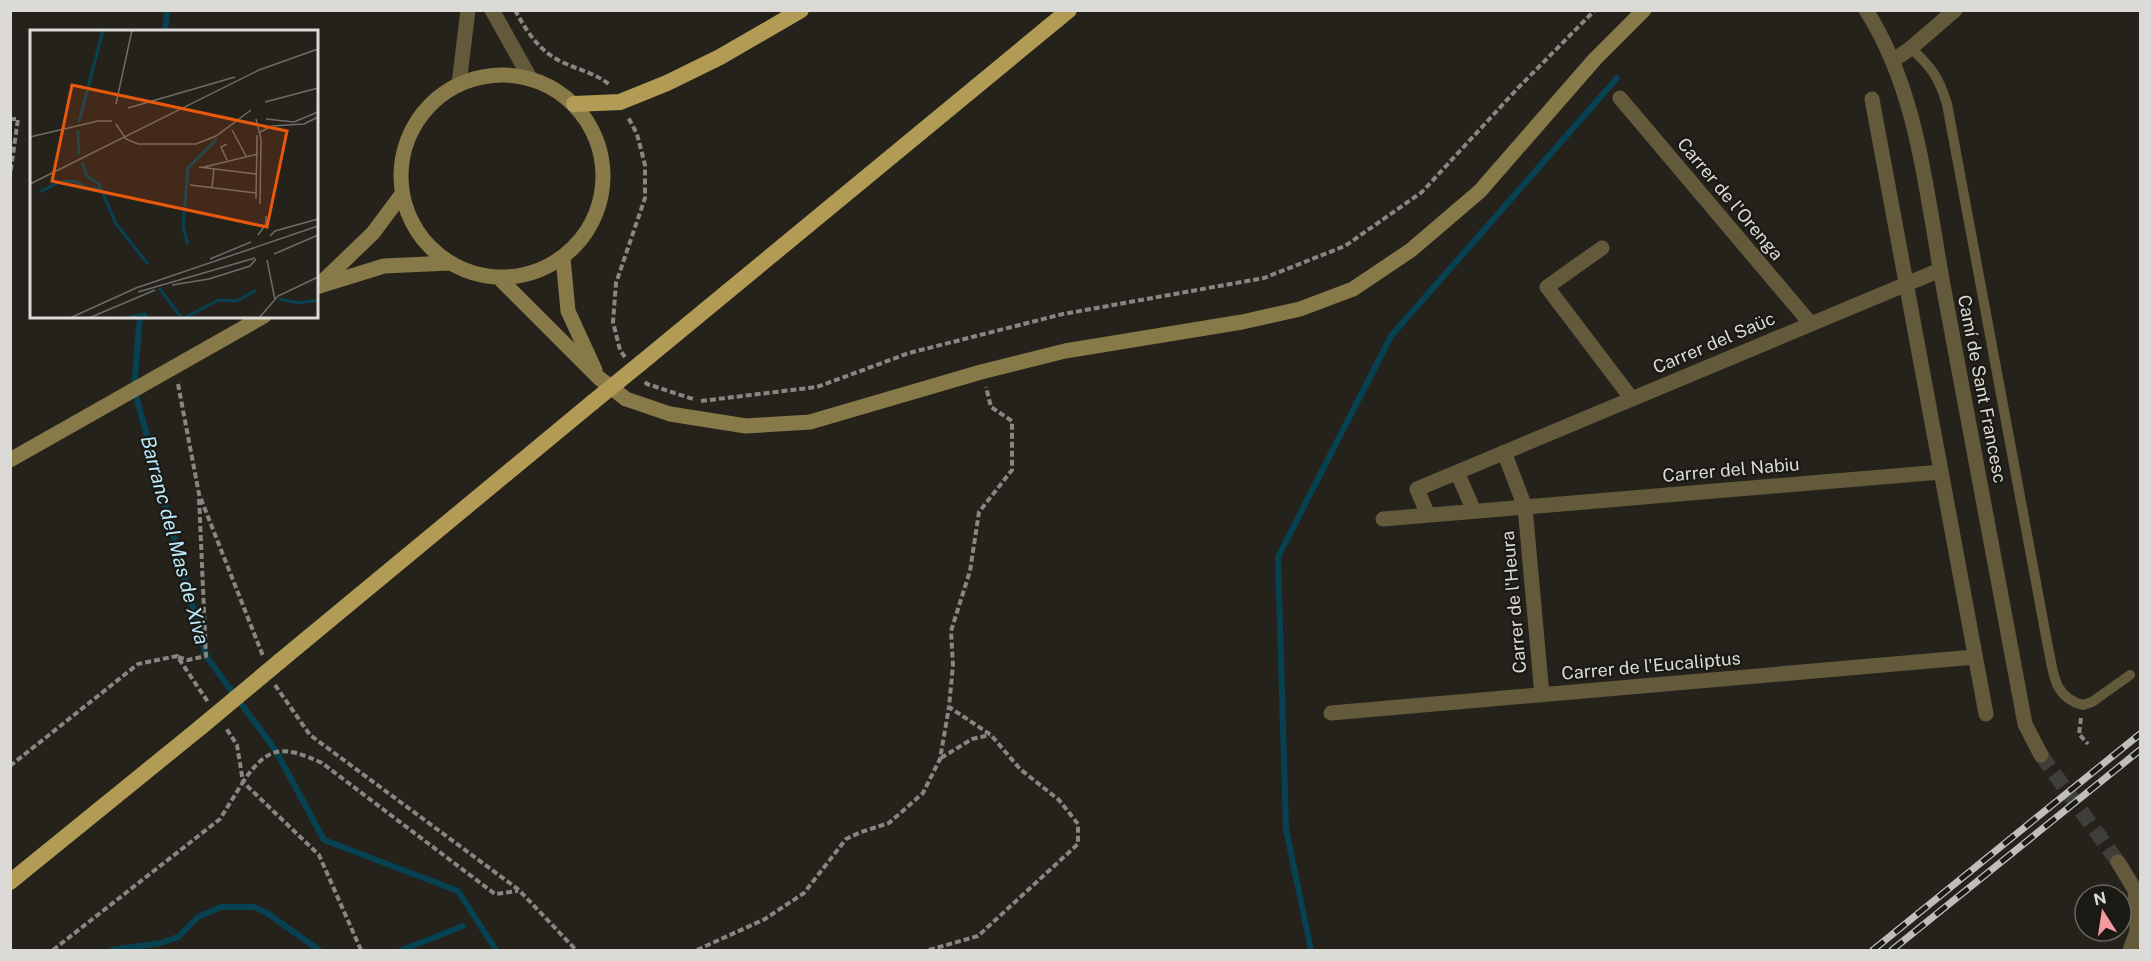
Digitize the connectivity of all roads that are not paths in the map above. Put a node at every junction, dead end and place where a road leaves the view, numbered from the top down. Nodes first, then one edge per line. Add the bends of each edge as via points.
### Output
1 (468, 10) edge
2 (492, 10) edge
3 (801, 10) edge
4 (1069, 10) edge
5 (1644, 10) edge
6 (1866, 10) edge
7 (1879, 10) edge
8 (1955, 10) edge
9 (1879, 31) junction
10 (1911, 48) junction
11 (1892, 60) junction
12 (530, 78) junction
13 (459, 84) junction
14 (1620, 98) dead end
15 (1872, 99) dead end
16 (574, 104) junction
17 (402, 194) junction
18 (1602, 248) dead end
19 (562, 258) junction
20 (450, 263) junction
21 (1940, 270) junction
22 (498, 277) junction
23 (1906, 284) junction
24 (318, 285) edge
25 (318, 286) edge
26 (260, 318) edge
27 (1811, 324) junction
28 (599, 378) junction
29 (1632, 399) junction
30 (1504, 452) junction
31 (10, 460) edge
32 (1457, 472) junction
33 (1941, 472) junction
34 (1525, 507) junction
35 (1474, 511) junction
36 (1428, 515) junction
37 (1383, 519) dead end
38 (1975, 657) junction
39 (2130, 675) dead end
40 (1542, 694) junction
41 (1330, 713) dead end
42 (1986, 714) dead end
43 (2041, 755) tunnel mouth
44 (2118, 862) tunnel mouth
45 (10, 882) edge
46 (2130, 951) edge

1 - 13 street
2 - 12 street
3 - 16 highway via 720,57 620,102
4 - 45 highway, bridge
5 - 28 main road via 1595,59 1480,191 1411,250 1353,289 1291,311 1065,351 810,422 746,426 670,414 627,399
6 - 9 street, Camí de Sant Francesc
7 - 9 street, Camí de Sant Francesc
8 - 10 street
9 - 11 street, Camí de Sant Francesc
10 - 11 street
10 - 39 lane via 1933,70 1947,104 2059,691 2065,698 2083,705
11 - 21 street, Camí de Sant Francesc via 1922,164
12 - 13 main road via 482,76
12 - 16 main road via 554,88
13 - 17 main road via 432,103 412,129 402,161
14 - 27 street, Carrer de l'Orenga
15 - 23 street
16 - 19 main road via 594,133 604,166 601,201 587,232
17 - 20 main road via 411,222 428,245
17 - 24 main road via 373,233
18 - 29 street via 1547,287
19 - 22 main road via 532,273
19 - 28 main road via 568,311
20 - 22 main road via 473,273
20 - 25 main road via 384,266
21 - 23 street, Carrer del Saüc
21 - 43 street, Camí de Sant Francesc via 2025,724
22 - 28 main road
23 - 27 street, Carrer del Saüc
23 - 33 street
26 - 31 main road
27 - 29 street, Carrer del Saüc
29 - 30 street, Carrer del Saüc
30 - 32 street, Carrer del Saüc
30 - 34 street, Carrer de l'Heura
32 - 35 street
32 - 36 street, Carrer del Saüc via 1417,489
33 - 34 street, Carrer del Nabiu
33 - 38 street
34 - 35 street, Carrer del Nabiu
34 - 40 street, Carrer de l'Heura
35 - 36 street, Carrer del Nabiu
36 - 37 street, Carrer del Nabiu
38 - 40 street, Carrer de l'Eucaliptus
38 - 42 street
40 - 41 street, Carrer de l'Eucaliptus
44 - 46 street via 2135,891 2137,931

